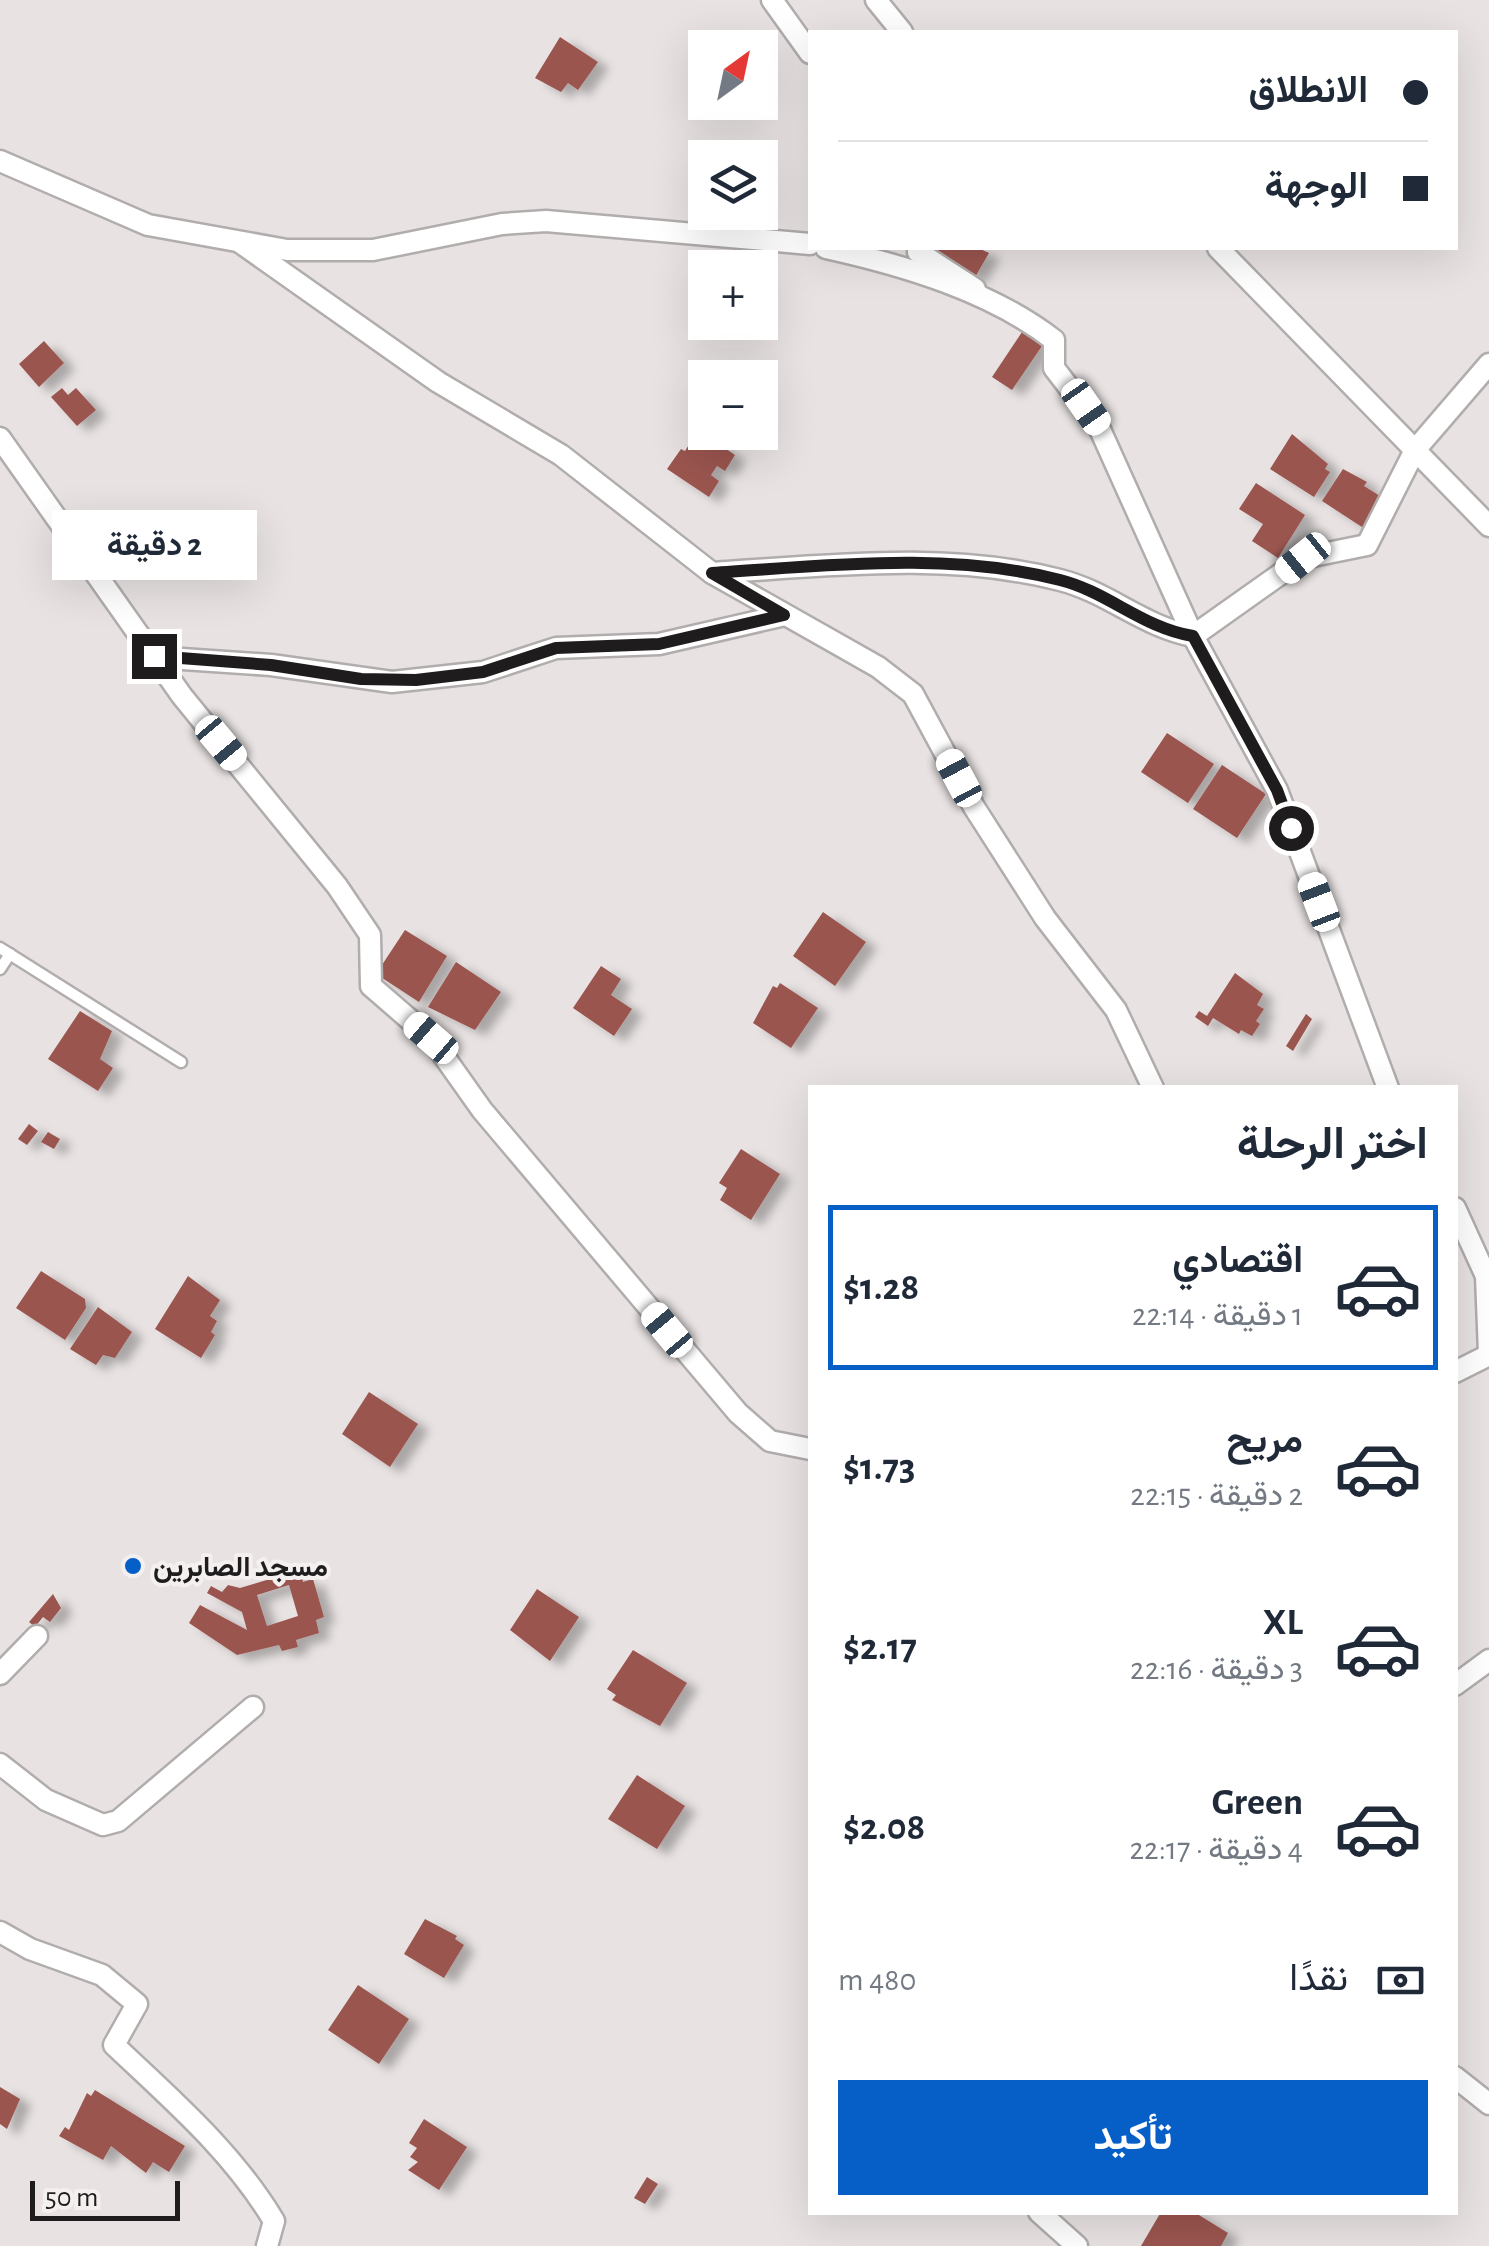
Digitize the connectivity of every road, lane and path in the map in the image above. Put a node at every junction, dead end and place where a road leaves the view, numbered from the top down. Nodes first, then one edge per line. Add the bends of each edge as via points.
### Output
1 (772, 0) edge
2 (876, 0) edge
3 (900, 30) edge
4 (808, 50) edge
5 (0, 161) edge
6 (241, 243) junction
7 (808, 244) edge
8 (832, 250) edge
9 (919, 250) edge
10 (1220, 250) edge
11 (988, 301) junction
12 (1489, 364) edge
13 (0, 438) edge
14 (1414, 450) junction
15 (1489, 526) edge
16 (712, 573) junction
17 (784, 615) junction
18 (1193, 636) junction
19 (154, 656) junction
20 (5, 951) edge
21 (0, 969) edge
22 (181, 1062) dead end
23 (1151, 1085) edge
24 (1387, 1085) edge
25 (1458, 1216) edge
26 (1489, 1354) edge
27 (1458, 1370) edge
28 (808, 1449) edge
29 (37, 1636) dead end
30 (1489, 1660) edge
31 (0, 1674) edge
32 (1458, 1683) edge
33 (253, 1708) dead end
34 (0, 1764) edge
35 (0, 1932) edge
36 (1458, 2078) edge
37 (1489, 2104) edge
38 (1042, 2215) edge
39 (267, 2246) edge
40 (1077, 2246) edge

1 - 4 street
2 - 3 street
5 - 6 street via 148,225
6 - 7 street via 358,252 546,221
6 - 16 street via 438,382 561,454
8 - 11 street
9 - 11 street
10 - 14 street
11 - 18 street via 1022,315 1054,340 1054,368 1098,425
12 - 14 street
13 - 19 street
14 - 15 street
14 - 18 street via 1367,545 1303,558
16 - 17 street
16 - 18 street via 843,562 1026,573 1064,581 1160,630
17 - 19 street via 659,644 556,648 483,672 424,680
17 - 23 street via 895,677 913,694 974,808 1045,918 1116,1010
18 - 24 street via 1277,790
19 - 28 street via 370,935 371,986 431,1038 482,1110 738,1412 770,1441
20 - 21 lane
20 - 22 lane
25 - 26 street via 1486,1276
26 - 27 street
29 - 31 street
30 - 32 street
33 - 34 street via 118,1821 103,1825 46,1800
35 - 39 street via 102,1975 137,2004 114,2045 223,2148 274,2221
36 - 37 street
38 - 40 street

